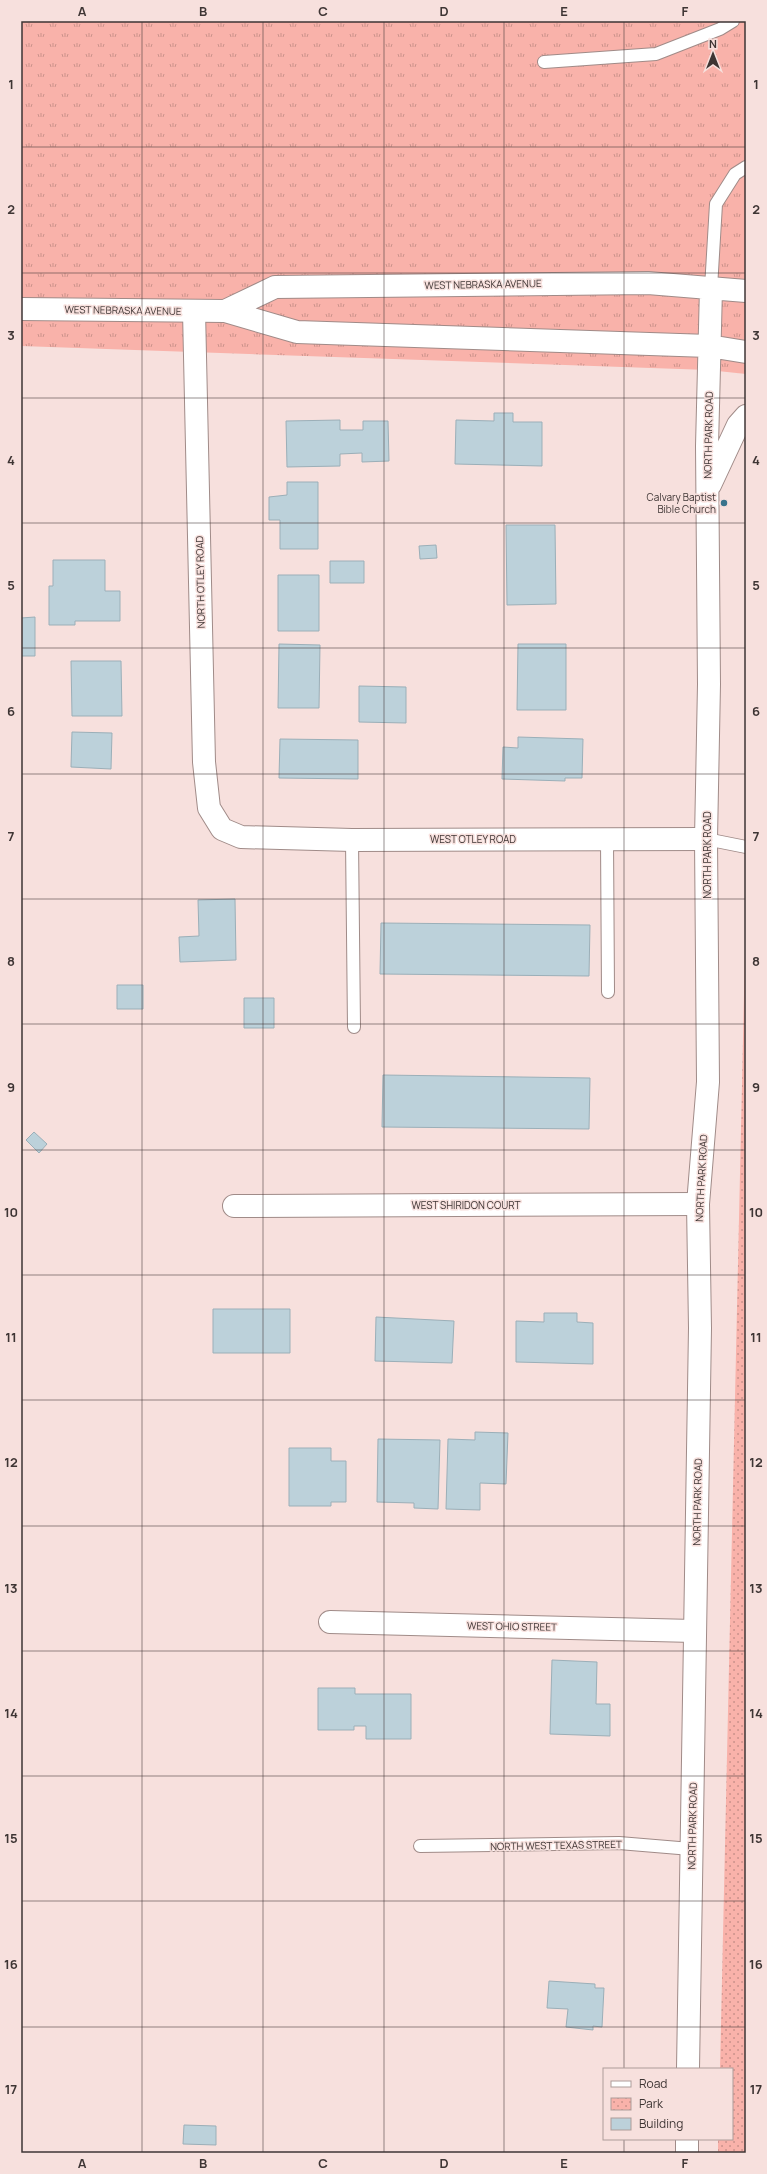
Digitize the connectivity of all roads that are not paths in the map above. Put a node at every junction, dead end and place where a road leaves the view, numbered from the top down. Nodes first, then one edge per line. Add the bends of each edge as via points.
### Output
1 (734, 21) edge
2 (544, 62) dead end
3 (746, 167) edge
4 (711, 288) junction
5 (746, 291) edge
6 (21, 309) edge
7 (194, 311) junction
8 (225, 311) junction
9 (709, 346) junction
10 (746, 352) edge
11 (746, 416) edge
12 (707, 490) junction
13 (241, 836) joint
14 (607, 839) junction
15 (706, 839) junction
16 (352, 840) junction
17 (746, 847) edge
18 (608, 992) dead end
19 (354, 1027) dead end
20 (698, 1204) junction
21 (234, 1206) dead end
22 (330, 1622) dead end
23 (694, 1631) junction
24 (420, 1846) dead end
25 (691, 1849) junction
26 (688, 2068) edge
27 (687, 2140) edge
28 (687, 2153) edge

1 - 2 lane via 656,54
3 - 4 lane via 735,174 716,204
4 - 5 street, WEST NEBRASKA AVENUE
4 - 8 street, WEST NEBRASKA AVENUE via 648,283 275,287
4 - 9 street, NORTH PARK ROAD
6 - 7 street, WEST NEBRASKA AVENUE
7 - 8 street, WEST NEBRASKA AVENUE
7 - 13 street, NORTH OTLEY ROAD via 204,762 209,808 222,829
8 - 9 street, WEST NEBRASKA AVENUE via 297,332
9 - 10 street, WEST NEBRASKA AVENUE
9 - 12 street, NORTH PARK ROAD
11 - 12 street via 738,425
12 - 15 street, NORTH PARK ROAD via 709,684
13 - 16 street, WEST OTLEY ROAD
14 - 15 street, WEST OTLEY ROAD
14 - 16 street, WEST OTLEY ROAD
14 - 18 lane
15 - 17 lane
15 - 20 street, NORTH PARK ROAD via 708,1082
16 - 19 lane
20 - 21 street, WEST SHIRIDON COURT
20 - 23 street, NORTH PARK ROAD via 700,1328
22 - 23 street, WEST OHIO STREET
23 - 25 street, NORTH PARK ROAD
24 - 25 lane, NORTH WEST TEXAS STREET via 619,1844
25 - 26 street, NORTH PARK ROAD
27 - 28 street

